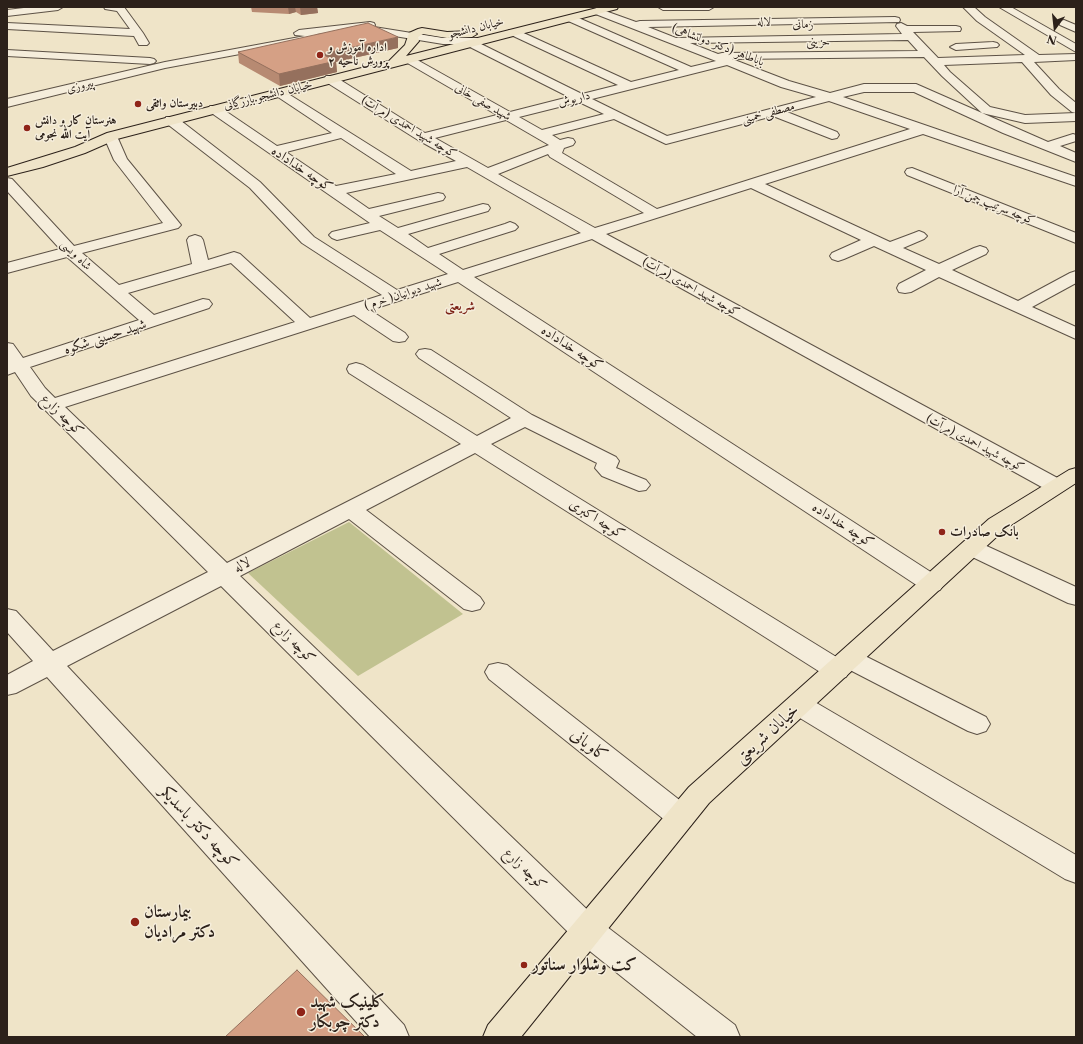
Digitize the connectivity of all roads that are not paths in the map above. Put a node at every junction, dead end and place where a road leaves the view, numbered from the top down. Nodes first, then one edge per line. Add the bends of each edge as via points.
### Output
1 (58, 7) edge
2 (109, 7) edge
3 (613, 7) edge
4 (663, 7) edge
5 (709, 7) edge
6 (968, 7) edge
7 (1024, 7) edge
8 (1006, 9) edge
9 (573, 10) edge
10 (597, 11) junction
11 (741, 12) dead end
12 (7, 13) edge
13 (892, 14) edge
14 (748, 22) junction
15 (1064, 23) dead end
16 (7, 26) edge
17 (634, 26) junction
18 (956, 29) dead end
19 (1076, 29) edge
20 (513, 32) junction
21 (138, 33) junction
22 (418, 33) junction
23 (907, 33) junction
24 (758, 38) junction
25 (482, 40) junction
26 (671, 40) junction
27 (1064, 41) junction
28 (1076, 41) edge
29 (469, 43) junction
30 (993, 45) dead end
31 (1076, 49) edge
32 (7, 53) edge
33 (767, 53) junction
34 (928, 55) junction
35 (710, 56) junction
36 (1076, 57) edge
37 (408, 59) junction
38 (1031, 59) junction
39 (726, 62) junction
40 (392, 63) junction
41 (152, 65) junction
42 (690, 71) junction
43 (931, 74) dead end
44 (946, 74) junction
45 (861, 75) dead end
46 (330, 79) junction
47 (785, 84) junction
48 (630, 86) junction
49 (22, 88) dead end
50 (870, 88) junction
51 (59, 91) junction
52 (278, 93) junction
53 (830, 97) junction
54 (580, 98) junction
55 (7, 103) edge
56 (1076, 108) edge
57 (214, 109) junction
58 (775, 112) junction
59 (616, 115) junction
60 (508, 116) junction
61 (1076, 117) edge
62 (172, 120) junction
63 (924, 129) junction
64 (342, 134) junction
65 (541, 134) junction
66 (832, 134) dead end
67 (111, 137) junction
68 (423, 137) junction
69 (1073, 138) dead end
70 (573, 141) dead end
71 (559, 145) junction
72 (1047, 146) junction
73 (275, 151) junction
74 (1076, 158) edge
75 (468, 162) junction
76 (7, 172) edge
77 (912, 172) dead end
78 (487, 173) junction
79 (408, 175) junction
80 (7, 182) edge
81 (1076, 182) edge
82 (753, 184) junction
83 (334, 192) junction
84 (438, 197) dead end
85 (483, 208) dead end
86 (367, 214) junction
87 (656, 214) junction
88 (510, 227) dead end
89 (390, 229) junction
90 (594, 234) junction
91 (337, 235) dead end
92 (919, 236) dead end
93 (1076, 238) edge
94 (195, 240) dead end
95 (874, 240) junction
96 (891, 248) junction
97 (980, 251) dead end
98 (71, 252) junction
99 (428, 253) junction
100 (838, 256) dead end
101 (201, 266) junction
102 (7, 268) edge
103 (938, 270) junction
104 (462, 275) junction
105 (1076, 276) edge
106 (905, 288) dead end
107 (116, 291) junction
108 (395, 296) junction
109 (203, 304) dead end
110 (1019, 307) junction
111 (357, 309) junction
112 (151, 321) junction
113 (307, 324) junction
114 (1076, 334) edge
115 (399, 337) dead end
116 (425, 354) dead end
117 (11, 361) edge
118 (356, 369) dead end
119 (52, 405) junction
120 (525, 419) junction
121 (476, 444) junction
122 (1066, 480) edge
123 (639, 485) dead end
124 (351, 509) junction
125 (972, 548) junction
126 (224, 574) junction
127 (932, 584) junction
128 (1076, 597) edge
129 (472, 603) dead end
130 (7, 617) edge
131 (50, 664) junction
132 (844, 664) junction
133 (498, 672) dead end
134 (7, 686) edge
135 (799, 705) junction
136 (977, 724) dead end
137 (681, 817) junction
138 (1076, 870) edge
139 (587, 930) junction
140 (392, 1037) edge
141 (500, 1037) edge
142 (723, 1037) edge

1 - 12 street
2 - 21 street via 120,9
3 - 10 main road, خیابان دانشجو
4 - 5 street
6 - 38 street
7 - 8 street
8 - 27 street
9 - 10 main road, خیابان دانشجو
9 - 20 main road, خیابان دانشجو
9 - 22 main road, خیابان دانشجو via 464,35
9 - 42 street
10 - 17 street, باباطاهر (دکتر دولتشاهی)
11 - 14 street
13 - 14 street, لاله
13 - 23 street
14 - 17 street, لاله
14 - 24 street
15 - 19 street
16 - 21 street
17 - 26 street, باباطاهر (دکتر دولتشاهی)
18 - 23 street, زمانی
20 - 25 main road, خیابان دانشجو
20 - 48 street
21 - 41 street
22 - 25 street, پیروزی via 443,41
22 - 40 main road via 409,47
22 - 41 street, پیروزی via 359,30 165,65
23 - 24 street, زمانی
23 - 34 street
24 - 26 street, زمانی
25 - 29 main road, خیابان دانشجو
26 - 35 street, باباطاهر (دکتر دولتشاهی)
27 - 28 street
27 - 31 street
29 - 37 main road, خیابان دانشجو
29 - 54 street
30 - 34 street via 942,47
32 - 41 street
33 - 34 street, حزینی
33 - 35 street, حزینی
33 - 47 street
34 - 38 street
34 - 44 street
35 - 39 street, باباطاهر (دکتر دولتشاهی)
36 - 38 street
37 - 40 main road, خیابان دانشجو
37 - 60 street, شهید صفی خانی
38 - 56 street via 1055,92
39 - 42 street, داریوش
39 - 47 street, باباطاهر (دکتر دولتشاهی)
40 - 46 main road, خیابان دانشجو.بازرگانی
41 - 51 street, پیروزی
42 - 48 street, داریوش
43 - 44 street
44 - 61 street via 986,110 1025,119
45 - 50 street
46 - 52 main road, خیابان دانشجو.بازرگانی
46 - 68 street, کوچه شهید احمدی (مرآت)
47 - 53 street, باباطاهر (دکتر دولتشاهی)
48 - 54 street, داریوش
49 - 51 street
50 - 53 street, مصطفی خمینی
50 - 72 street, مصطفی خمینی via 916,88
51 - 55 street, پیروزی
52 - 57 main road, خیابان دانشجو.بازرگانی
52 - 64 street
53 - 58 street, مصطفی خمینی
53 - 63 street, باباطاهر (دکتر دولتشاهی)
54 - 59 street
54 - 60 street, داریوش
57 - 62 main road, خیابان دانشجو.بازرگانی
57 - 73 street, کوچه خداداده
58 - 59 street, مصطفی خمینی via 666,140
58 - 66 street
59 - 65 street
60 - 65 street, شهید صفی خانی
60 - 68 street, داریوش
62 - 67 main road, خیابان دانشجو.بازرگانی
62 - 108 street via 255,185 308,240
63 - 81 street, باباطاهر (دکتر دولتشاهی)
63 - 82 street, شهید دیوانیان( خرم )
64 - 73 street
64 - 79 street
65 - 71 street, شهید صفی خانی
67 - 76 main road, خیابان دانشجو.بازرگانی via 73,153
67 - 98 street via 121,160 173,224
68 - 75 street, کوچه شهید احمدی (مرآت)
69 - 72 street
70 - 71 street
71 - 78 street
71 - 87 street via 555,154
72 - 74 street, مصطفی خمینی
73 - 83 street, کوچه خداداده
75 - 78 street, کوچه شهید احمدی (مرآت)
75 - 79 street
77 - 93 street, کوچه سرتیپ چمن آرا
78 - 90 street, کوچه شهید احمدی (مرآت)
79 - 83 street
80 - 98 street, شاه ویسی
82 - 87 street, شهید دیوانیان( خرم )
82 - 95 street
83 - 86 street, کوچه خداداده
84 - 86 street
85 - 89 street
86 - 89 street, کوچه خداداده
87 - 90 street, شهید دیوانیان( خرم )
88 - 99 street
89 - 91 street
89 - 99 street, کوچه خداداده
90 - 104 street, شهید دیوانیان( خرم )
90 - 122 street, کوچه شهید احمدی (مرآت)
92 - 96 street
94 - 101 street
95 - 96 street
95 - 100 street
96 - 103 street
97 - 103 street
98 - 102 street
98 - 107 street, شاه ویسی
99 - 104 street, کوچه خداداده
101 - 107 street
101 - 113 street via 234,257
103 - 106 street
103 - 110 street
104 - 108 street, شهید دیوانیان( خرم )
104 - 127 street, کوچه خداداده
105 - 110 street
107 - 112 street, شاه ویسی
108 - 111 street, شهید دیوانیان( خرم )
109 - 112 street, شهید حسینی شکوه
110 - 114 street
111 - 113 street, شهید دیوانیان( خرم )
111 - 115 street
112 - 117 street, شهید حسینی شکوه
113 - 119 street, شهید دیوانیان( خرم )
116 - 120 street
117 - 119 street, کوچه زارع
118 - 121 street, کوچه اکبری
119 - 126 street, کوچه زارع
120 - 121 street, لاله
120 - 123 street via 609,461 605,468 609,472
121 - 124 street, لاله
121 - 132 street, کوچه اکبری
122 - 125 main road, خیابان شریعتی via 997,524
124 - 126 street, لاله
124 - 129 street
125 - 127 main road, خیابان شریعتی
125 - 128 street
126 - 131 street, لاله
126 - 139 street, کوچه زارع
127 - 132 main road, خیابان شریعتی
130 - 131 street, کوچه دکتر باسدیکر
131 - 134 street, لاله
131 - 140 street, کوچه دکتر باسدیکر
132 - 135 main road, خیابان شریعتی
132 - 136 street, کوچه اکبری
133 - 137 street, کاویانی
135 - 137 main road, خیابان شریعتی via 699,795
135 - 138 street
137 - 139 main road, خیابان شریعتی
139 - 141 main road, خیابان شریعتی
139 - 142 street, کوچه زارع

